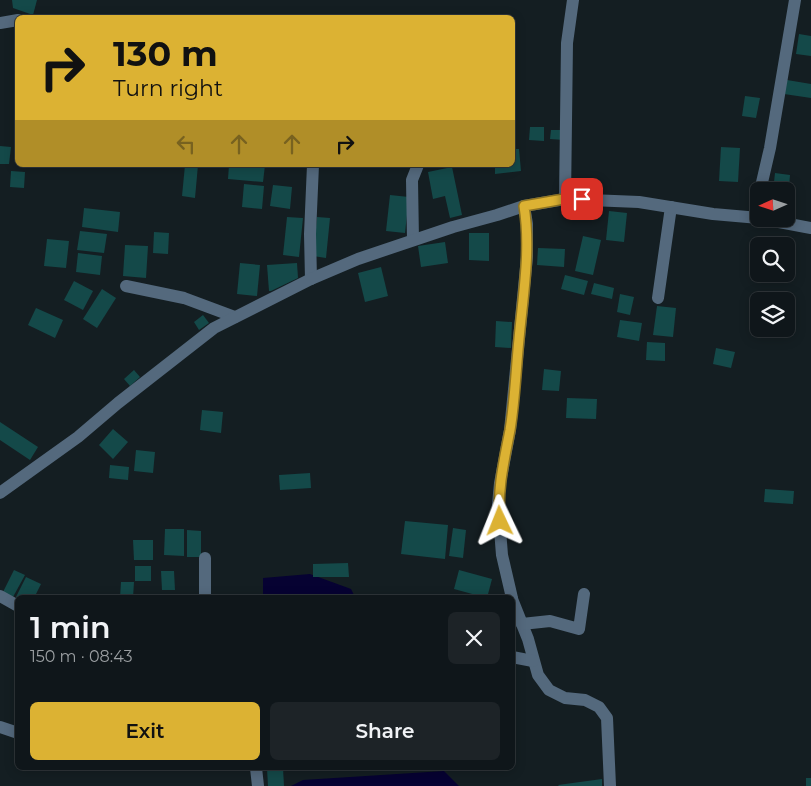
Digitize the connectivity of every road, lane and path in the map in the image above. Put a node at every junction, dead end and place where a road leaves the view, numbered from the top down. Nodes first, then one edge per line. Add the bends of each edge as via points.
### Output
1 (574, 0) edge
2 (794, 0) edge
3 (15, 20) edge
4 (0, 23) edge
5 (313, 167) edge
6 (417, 167) edge
7 (762, 182) edge
8 (564, 199) junction
9 (524, 206) junction
10 (671, 207) junction
11 (750, 217) edge
12 (795, 225) edge
13 (811, 228) edge
14 (413, 240) junction
15 (311, 279) junction
16 (126, 286) dead end
17 (658, 298) dead end
18 (235, 317) junction
19 (0, 493) edge
20 (205, 558) dead end
21 (584, 594) dead end
22 (205, 595) edge
23 (511, 595) edge
24 (0, 596) edge
25 (15, 604) edge
26 (515, 606) edge
27 (522, 624) junction
28 (515, 658) edge
29 (534, 661) junction
30 (0, 727) edge
31 (15, 732) edge
32 (256, 770) edge
33 (258, 786) edge
34 (610, 786) edge

1 - 8 street via 567,42
2 - 7 street
3 - 4 street
5 - 15 street
6 - 14 street via 412,180
8 - 9 street
8 - 10 street via 639,202
9 - 14 street
9 - 23 street via 527,256 510,430 498,504 502,555
10 - 11 street
10 - 17 street
12 - 13 street
14 - 15 street
15 - 18 street
16 - 18 street via 184,298
18 - 19 street via 214,328 78,437
20 - 22 street
21 - 27 street via 579,629 550,621
24 - 25 street
26 - 27 street
27 - 29 street
28 - 29 street
29 - 34 street via 538,675 549,690 565,698 586,700 600,707 607,718
30 - 31 street
32 - 33 street

